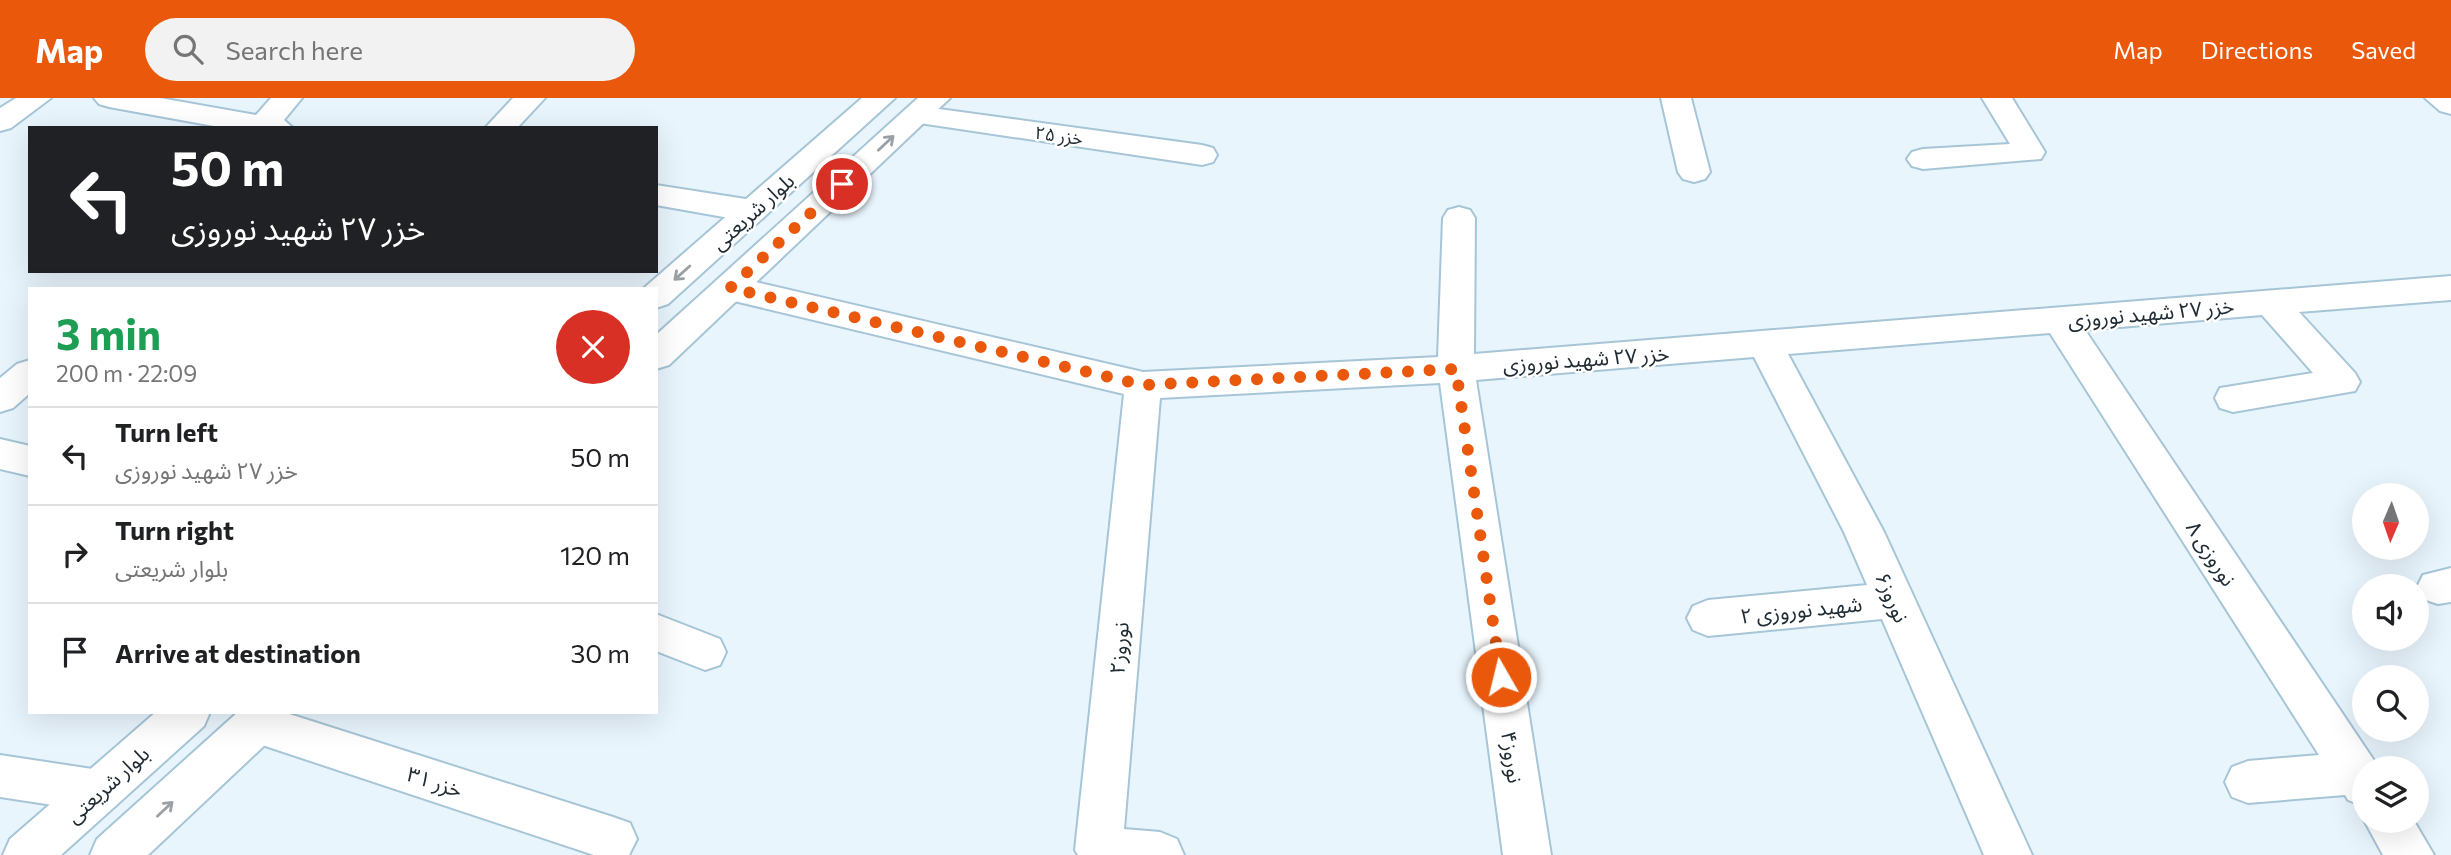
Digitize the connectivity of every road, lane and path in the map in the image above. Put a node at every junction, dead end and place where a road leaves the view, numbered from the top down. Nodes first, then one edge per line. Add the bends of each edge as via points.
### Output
1 (36, 98) edge
2 (108, 98) edge
3 (287, 98) edge
4 (530, 98) edge
5 (880, 98) edge
6 (1676, 98) edge
7 (1997, 98) edge
8 (2440, 98) edge
9 (2451, 105) edge
10 (926, 106) edge
11 (0, 122) edge
12 (265, 126) edge
13 (272, 126) edge
14 (502, 126) edge
15 (1202, 155) dead end
16 (1923, 159) dead end
17 (1694, 172) dead end
18 (658, 195) edge
19 (752, 211) junction
20 (1460, 218) dead end
21 (730, 288) junction
22 (2451, 288) edge
23 (658, 294) edge
24 (2270, 302) junction
25 (2060, 320) junction
26 (1765, 344) junction
27 (658, 354) edge
28 (1456, 369) junction
29 (28, 375) edge
30 (1143, 385) junction
31 (0, 398) edge
32 (2233, 398) dead end
33 (0, 454) edge
34 (28, 461) edge
35 (1895, 600) junction
36 (1708, 618) dead end
37 (658, 633) edge
38 (705, 652) dead end
39 (186, 714) edge
40 (263, 718) edge
41 (2352, 767) edge
42 (0, 776) edge
43 (2352, 779) edge
44 (2248, 782) dead end
45 (99, 791) junction
46 (2395, 833) edge
47 (613, 839) dead end
48 (27, 855) edge
49 (114, 855) edge
50 (1160, 855) edge
51 (1527, 855) edge
52 (2008, 855) edge
53 (2410, 855) edge

1 - 11 street
2 - 12 street
3 - 13 street
4 - 14 street
5 - 19 street, بلوار شریعتی
6 - 17 street
7 - 16 street via 2030,152
8 - 9 street
10 - 15 street, خزر ۲۵
21 -> 10 street, بلوار شریعتی
18 - 19 street
19 -> 23 street, بلوار شریعتی
20 - 28 street, نوروز۴
21 - 27 street, بلوار شریعتی
21 - 30 street, خزر ۲۷ شهید نوروزی
22 - 24 street, خزر ۲۷ شهید نوروزی
24 - 25 street, خزر ۲۷ شهید نوروزی
24 - 32 street via 2342,382
25 - 26 street, خزر ۲۷ شهید نوروزی
25 - 41 street, نوروزی ۸
26 - 28 street, خزر ۲۷ شهید نوروزی
26 - 35 street, نوروز۶
28 - 30 street, خزر ۲۷ شهید نوروزی
28 - 51 street, نوروز۴
29 - 31 street
30 - 50 street, نوروز۲ via 1099,850
33 - 34 street
35 - 36 street, شهید نوروزی ۲
35 - 52 street, نوروز۶
37 - 38 street
39 - 45 street, بلوار شریعتی
40 - 47 street, خزر ۳۱
49 -> 40 street
42 - 45 street
43 - 44 street
45 - 48 street, بلوار شریعتی
46 - 53 street

